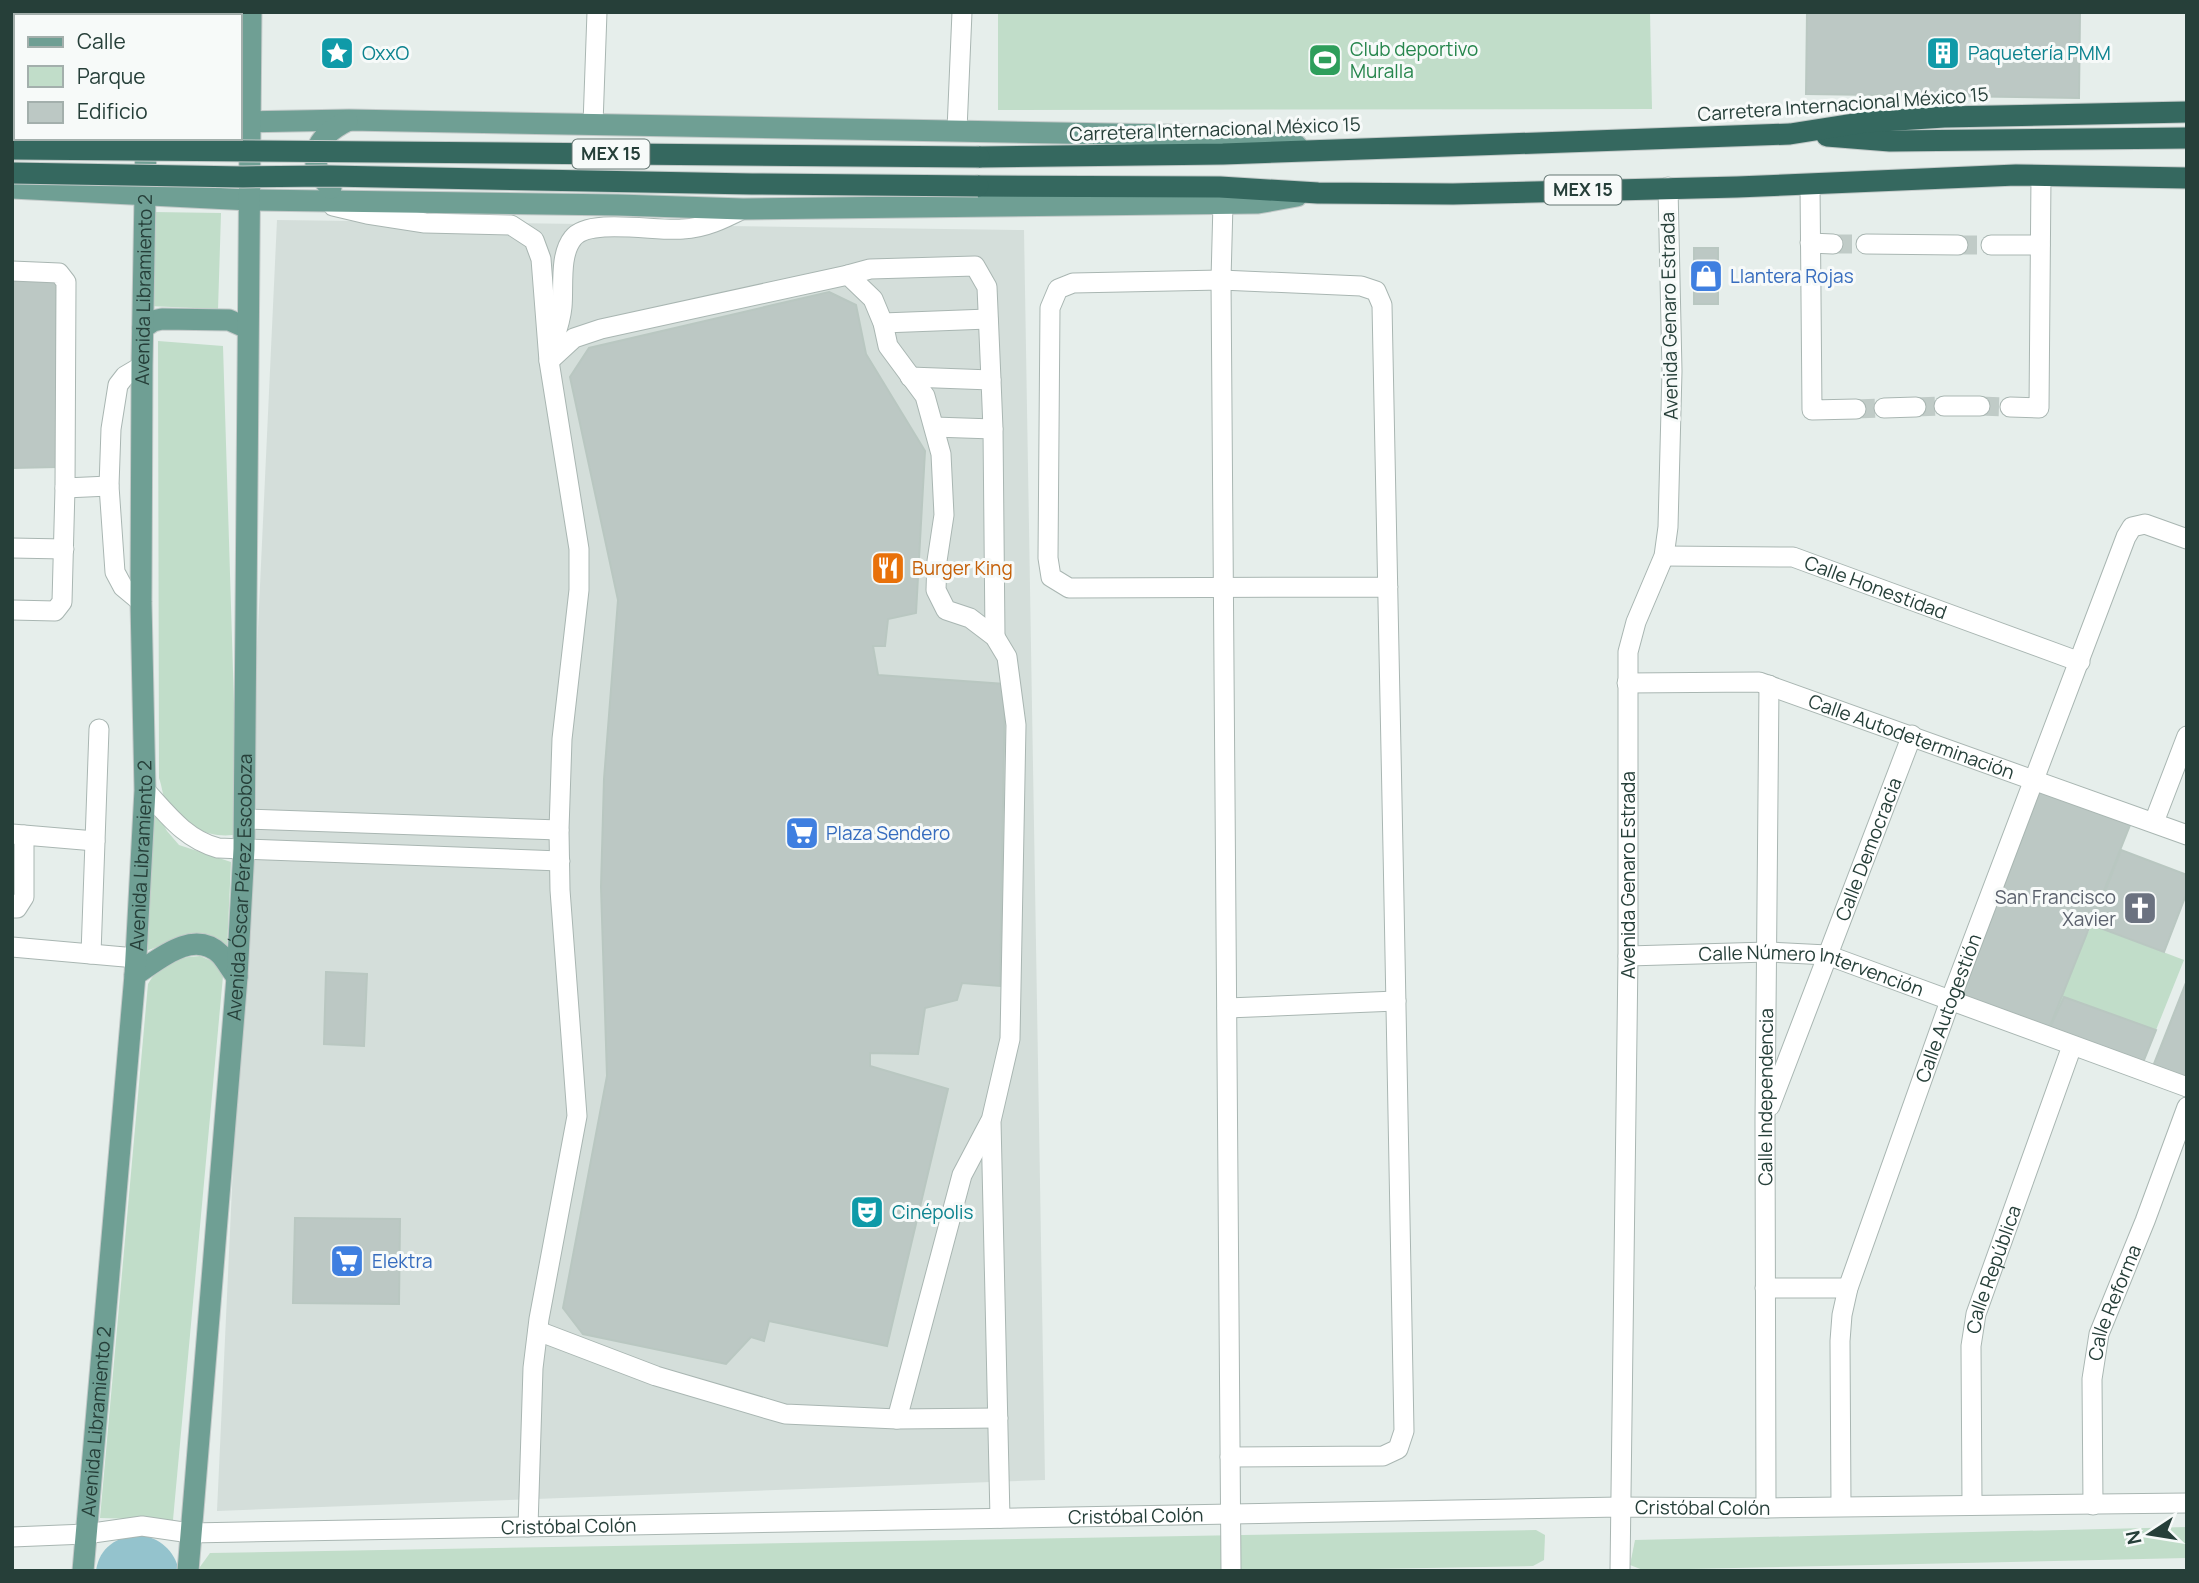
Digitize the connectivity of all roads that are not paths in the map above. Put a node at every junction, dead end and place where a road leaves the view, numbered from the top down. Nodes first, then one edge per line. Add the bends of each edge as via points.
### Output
1 (251, 12) edge
2 (597, 12) edge
3 (962, 12) edge
4 (2187, 112) edge
5 (349, 120) junction
6 (245, 122) edge
7 (593, 124) junction
8 (957, 130) junction
9 (1790, 134) junction
10 (2187, 138) edge
11 (146, 140) edge
12 (12, 149) edge
13 (1317, 149) junction
14 (12, 173) edge
15 (2040, 176) junction
16 (2187, 178) edge
17 (1810, 184) junction
18 (1668, 187) junction
19 (12, 188) edge
20 (1318, 193) junction
21 (144, 194) junction
22 (250, 200) junction
23 (316, 202) junction
24 (350, 202) junction
25 (1223, 203) junction
26 (744, 209) junction
27 (1810, 243) junction
28 (1833, 244) tunnel mouth
29 (1866, 244) tunnel mouth
30 (1958, 245) tunnel mouth
31 (1991, 245) tunnel mouth
32 (2040, 245) junction
33 (12, 271) edge
34 (848, 275) junction
35 (1221, 280) junction
36 (988, 319) junction
37 (883, 323) junction
38 (142, 328) junction
39 (247, 328) junction
40 (549, 361) junction
41 (142, 366) junction
42 (910, 377) junction
43 (991, 380) junction
44 (1944, 406) tunnel mouth
45 (1980, 406) tunnel mouth
46 (1916, 407) tunnel mouth
47 (2010, 407) tunnel mouth
48 (1884, 408) tunnel mouth
49 (1856, 409) tunnel mouth
50 (934, 427) junction
51 (993, 429) junction
52 (109, 486) junction
53 (65, 488) junction
54 (2187, 539) edge
55 (12, 548) edge
56 (64, 549) junction
57 (1664, 556) junction
58 (1388, 587) junction
59 (1224, 588) junction
60 (142, 602) junction
61 (12, 611) edge
62 (995, 638) junction
63 (2080, 662) junction
64 (1627, 682) junction
65 (1769, 685) junction
66 (99, 729) dead end
67 (1912, 735) junction
68 (2187, 736) edge
69 (2036, 780) junction
70 (145, 790) junction
71 (244, 819) junction
72 (2154, 822) junction
73 (559, 830) junction
74 (18, 835) edge
75 (2187, 835) edge
76 (95, 841) junction
77 (244, 849) junction
78 (560, 861) junction
79 (12, 908) edge
80 (12, 947) edge
81 (1768, 952) junction
82 (91, 954) junction
83 (1827, 955) junction
84 (1628, 956) junction
85 (136, 967) junction
86 (237, 977) junction
87 (1396, 1001) junction
88 (1950, 1001) junction
89 (1227, 1008) junction
90 (2073, 1046) junction
91 (2187, 1087) edge
92 (2187, 1107) edge
93 (1765, 1120) junction
94 (991, 1121) junction
95 (1765, 1288) junction
96 (1848, 1288) junction
97 (538, 1331) junction
98 (998, 1418) junction
99 (897, 1419) junction
100 (1230, 1457) junction
101 (2187, 1503) edge
102 (1972, 1504) junction
103 (2094, 1505) junction
104 (1842, 1506) junction
105 (1620, 1507) junction
106 (1766, 1508) junction
107 (1231, 1514) junction
108 (1000, 1518) junction
109 (528, 1527) junction
110 (190, 1533) junction
111 (86, 1534) junction
112 (12, 1537) edge
113 (83, 1571) edge
114 (188, 1571) edge
115 (1231, 1571) edge
116 (1620, 1571) edge

1 - 6 main road
2 - 7 street
3 - 8 street
4 - 9 highway, Carretera Internacional México 15 / MEX 15 via 1944,117 1866,122
5 - 6 main road
5 - 7 main road
5 - 24 main road via 321,139 316,162 328,186
6 - 22 main road
7 - 8 main road
8 - 13 main road via 1227,135
9 - 10 highway, MEX 15 via 1890,141
9 - 13 highway, Carretera Internacional México 15 / MEX 15
11 - 21 main road, Avenida Libramiento 2
12 - 13 highway, Carretera Internacional México 15 / MEX 15, bridge via 979,157
14 - 20 highway, MEX 15, bridge via 1220,187
15 - 16 highway, MEX 15
15 - 17 highway, MEX 15
15 - 32 street
17 - 18 highway, MEX 15
17 - 27 street
18 - 20 highway, MEX 15
18 - 57 street, Avenida Genaro Estrada via 1672,371
19 - 21 main road
20 - 25 main road via 1258,203
21 - 22 main road
21 - 38 main road, Avenida Libramiento 2
22 - 23 main road
22 - 39 main road, Avenida Óscar Pérez Escoboza
23 - 24 main road
23 - 40 street via 425,223 511,225 534,240 541,260
24 - 26 main road
25 - 26 main road
25 - 35 street
26 - 40 street via 707,226 681,230 611,227 587,230 573,238 565,257 562,310
27 - 28 street
27 - 49 street via 1812,410
29 - 30 street
31 - 32 street
32 - 47 street via 2039,408
33 - 53 street via 59,274 66,282
34 - 36 street via 870,269 975,266 987,287
34 - 37 street via 873,299
34 - 40 street via 601,329 574,338
35 - 58 street via 1362,286 1376,291 1382,305
35 - 59 street
35 - 59 street via 1073,283 1058,289 1049,309 1048,558 1051,577 1069,588
36 - 37 street
36 - 43 street
37 - 42 street via 888,346
38 - 39 main road via 162,319 229,320
38 - 41 main road, Avenida Libramiento 2
39 - 71 main road, Avenida Óscar Pérez Escoboza
40 - 73 street via 579,549
41 - 52 street via 118,385
41 - 60 main road, Avenida Libramiento 2
42 - 43 street
42 - 50 street via 925,396
43 - 51 street
44 - 45 street
46 - 48 street
50 - 51 street
50 - 62 street via 941,454 944,515 936,590 946,610 971,618
51 - 62 street
52 - 53 street
52 - 60 street via 115,572 123,587
53 - 56 street
54 - 63 street, Calle Autogestión via 2145,524 2132,527
55 - 56 street
56 - 61 street via 62,602 55,611
57 - 63 street, Calle Honestidad via 1793,557
57 - 64 street, Avenida Genaro Estrada via 1636,622
58 - 59 street
58 - 87 street
59 - 89 street
60 - 70 main road, Avenida Libramiento 2
62 - 94 street via 1007,657 1016,725 1010,1039
63 - 69 street, Calle Autogestión
64 - 65 street, Calle Autodeterminación
64 - 84 street, Avenida Genaro Estrada
65 - 67 street, Calle Autodeterminación
65 - 81 street, Calle Independencia
66 - 76 street
67 - 69 street, Calle Autodeterminación
67 - 83 street, Calle Democracia
68 - 72 street
69 - 72 street, Calle Autodeterminación
69 - 88 street, Calle Autogestión
70 - 77 street via 193,839 218,848
70 - 85 main road, Avenida Libramiento 2
71 - 73 street
71 - 77 main road, Avenida Óscar Pérez Escoboza
72 - 75 street, Calle Autodeterminación
73 - 78 street
74 - 76 street
74 - 79 street via 24,897
76 - 82 street
77 - 78 street
77 - 86 main road, Avenida Óscar Pérez Escoboza
78 - 97 street via 577,1116
80 - 82 street
81 - 83 street, Calle Número Intervención
81 - 84 street, Calle Número Intervención
81 - 93 street, Calle Independencia
82 - 85 street
83 - 88 street, Calle Número Intervención
83 - 93 street, Calle Democracia
84 - 105 street, Avenida Genaro Estrada
85 - 86 main road via 192,945 219,954
85 - 111 main road, Avenida Libramiento 2
86 - 110 main road, Avenida Óscar Pérez Escoboza
87 - 89 street
87 - 100 street via 1404,1431 1398,1449 1383,1456
88 - 90 street, Calle Número Intervención
88 - 96 street, Calle Autogestión
89 - 100 street
90 - 91 street, Calle Número Intervención
90 - 102 street, Calle República via 1976,1314 1971,1346
92 - 103 street, Calle Reforma via 2099,1334 2092,1379
93 - 95 street, Calle Independencia
94 - 98 street
94 - 99 street via 962,1175
95 - 96 street
95 - 106 street, Calle Independencia
96 - 104 street, Calle Autogestión via 1840,1341
97 - 99 street via 656,1376 785,1414
97 - 109 street
98 - 99 street
98 - 108 street
100 - 107 street
101 - 103 street, Cristóbal Colón
102 - 103 street, Cristóbal Colón
102 - 104 street, Cristóbal Colón
104 - 106 street, Cristóbal Colón
105 - 106 street, Cristóbal Colón
105 - 107 street, Cristóbal Colón
105 - 116 street, Avenida Genaro Estrada
107 - 108 street, Cristóbal Colón
107 - 115 street
108 - 109 street, Cristóbal Colón
109 - 110 street, Cristóbal Colón
110 - 111 street, Cristóbal Colón via 142,1526
110 - 114 main road, Avenida Óscar Pérez Escoboza
111 - 112 street, Cristóbal Colón
111 - 113 main road, Avenida Libramiento 2

